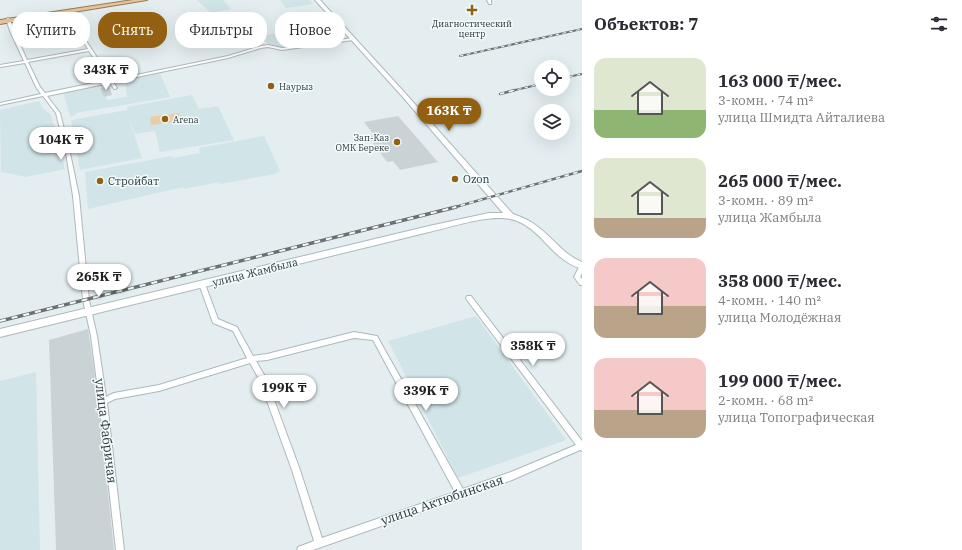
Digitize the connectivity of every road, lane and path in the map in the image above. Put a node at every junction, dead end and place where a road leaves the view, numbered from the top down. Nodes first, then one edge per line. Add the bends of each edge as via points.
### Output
1 (132, 0) edge
2 (144, 0) edge
3 (317, 0) edge
4 (64, 12) edge
5 (12, 19) edge
6 (8, 20) junction
7 (0, 21) edge
8 (353, 38) junction
9 (89, 50) joint
10 (26, 61) junction
11 (0, 66) edge
12 (110, 80) junction
13 (115, 88) dead end
14 (45, 95) junction
15 (0, 104) edge
16 (510, 216) junction
17 (582, 266) edge
18 (582, 282) edge
19 (202, 284) junction
20 (469, 298) dead end
21 (89, 312) junction
22 (0, 333) edge
23 (252, 359) junction
24 (103, 402) junction
25 (582, 447) edge
26 (461, 494) junction
27 (319, 543) junction
28 (120, 550) edge
29 (301, 550) edge

1 - 6 main road
2 - 4 main road
3 - 8 street
5 - 6 main road
6 - 7 main road
6 - 10 street, улица Фабричая
8 - 12 street via 282,49 268,46 234,56
8 - 16 street
9 - 10 street
9 - 12 street
10 - 11 street
10 - 14 street, улица Фабричая via 38,87
12 - 13 street
12 - 14 street
14 - 15 street
14 - 21 street, улица Фабричая via 58,113 68,153 76,196
16 - 17 street via 537,230 564,257
16 - 19 street, улица Жамбыла via 489,216
17 - 18 street via 577,277
19 - 21 street, улица Жамбыла
19 - 23 street via 215,321 235,329
20 - 25 street
21 - 22 street, улица Жамбыла
21 - 24 street, улица Фабричая
23 - 24 street via 159,388 114,396
23 - 26 street via 354,335 375,338
23 - 27 street via 262,378 296,470
24 - 28 street, улица Фабричая
25 - 26 street, улица Актюбинская
26 - 27 street, улица Актюбинская
27 - 29 street, улица Актюбинская

